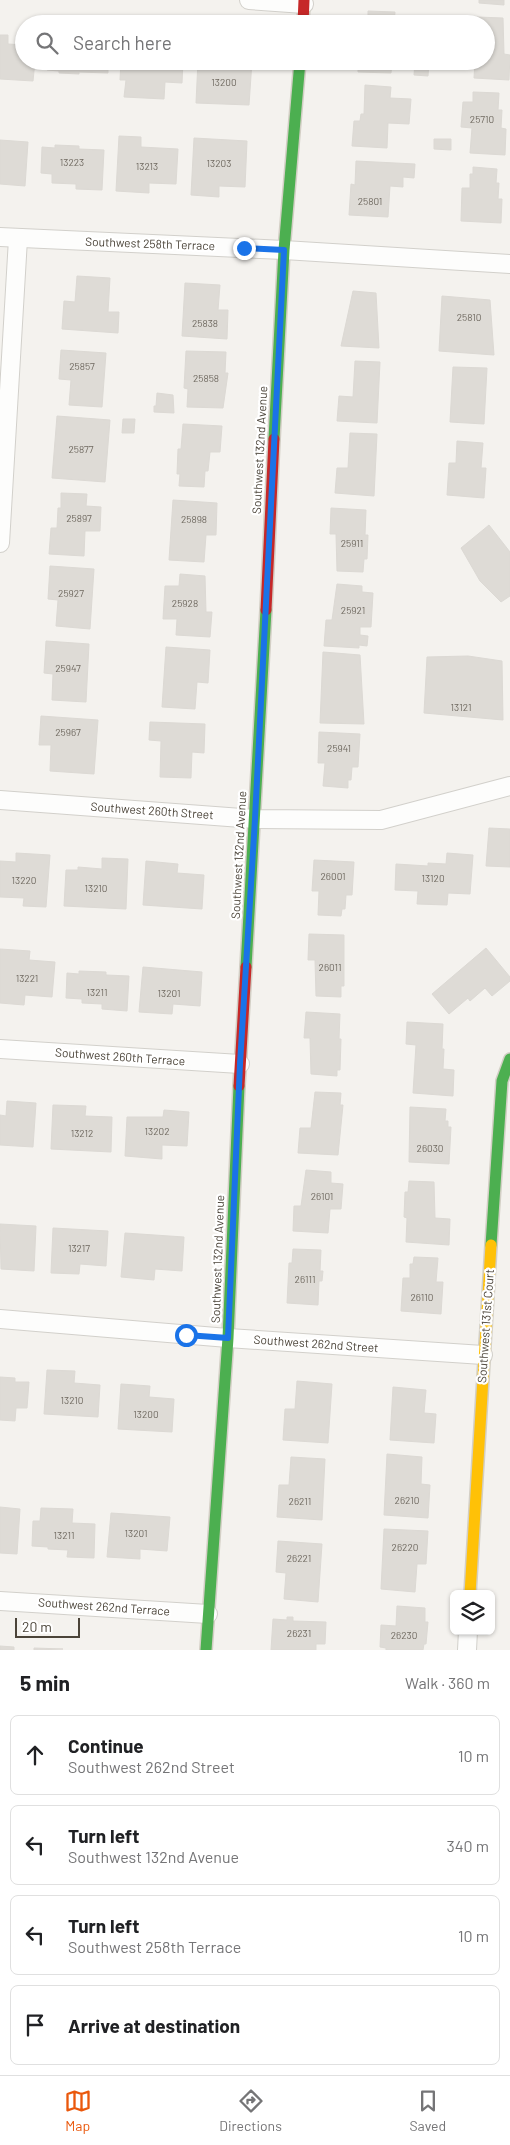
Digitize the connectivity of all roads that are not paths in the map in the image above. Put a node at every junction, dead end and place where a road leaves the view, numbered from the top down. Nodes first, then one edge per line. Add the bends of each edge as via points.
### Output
1 (249, 0) edge
2 (304, 2) edge
3 (303, 15) edge
4 (299, 70) edge
5 (0, 237) edge
6 (18, 239) junction
7 (284, 250) junction
8 (510, 264) edge
9 (0, 543) edge
10 (510, 786) edge
11 (0, 800) edge
12 (255, 819) junction
13 (0, 1049) edge
14 (510, 1059) edge
15 (240, 1064) junction
16 (0, 1319) edge
17 (228, 1338) junction
18 (483, 1355) junction
19 (470, 1590) edge
20 (0, 1600) edge
21 (208, 1614) junction
22 (468, 1635) edge
23 (206, 1650) edge
24 (467, 1650) edge

1 - 2 street
2 - 3 street
4 - 7 street, Southwest 132nd Avenue
5 - 6 street, Southwest 258th Terrace
6 - 7 street, Southwest 258th Terrace
6 - 9 street
7 - 8 street, Southwest 258th Terrace
7 - 12 street, Southwest 132nd Avenue
10 - 12 street, Southwest 260th Street via 381,820
11 - 12 street, Southwest 260th Street
12 - 15 street, Southwest 132nd Avenue
13 - 15 street, Southwest 260th Terrace
14 - 18 street, Southwest 131st Court via 502,1081
15 - 17 street, Southwest 132nd Avenue
16 - 17 street, Southwest 262nd Street
17 - 18 street, Southwest 262nd Street
17 - 21 street, Southwest 132nd Avenue
18 - 19 street, Southwest 131st Court
20 - 21 street, Southwest 262nd Terrace
21 - 23 street, Southwest 132nd Avenue
22 - 24 street

